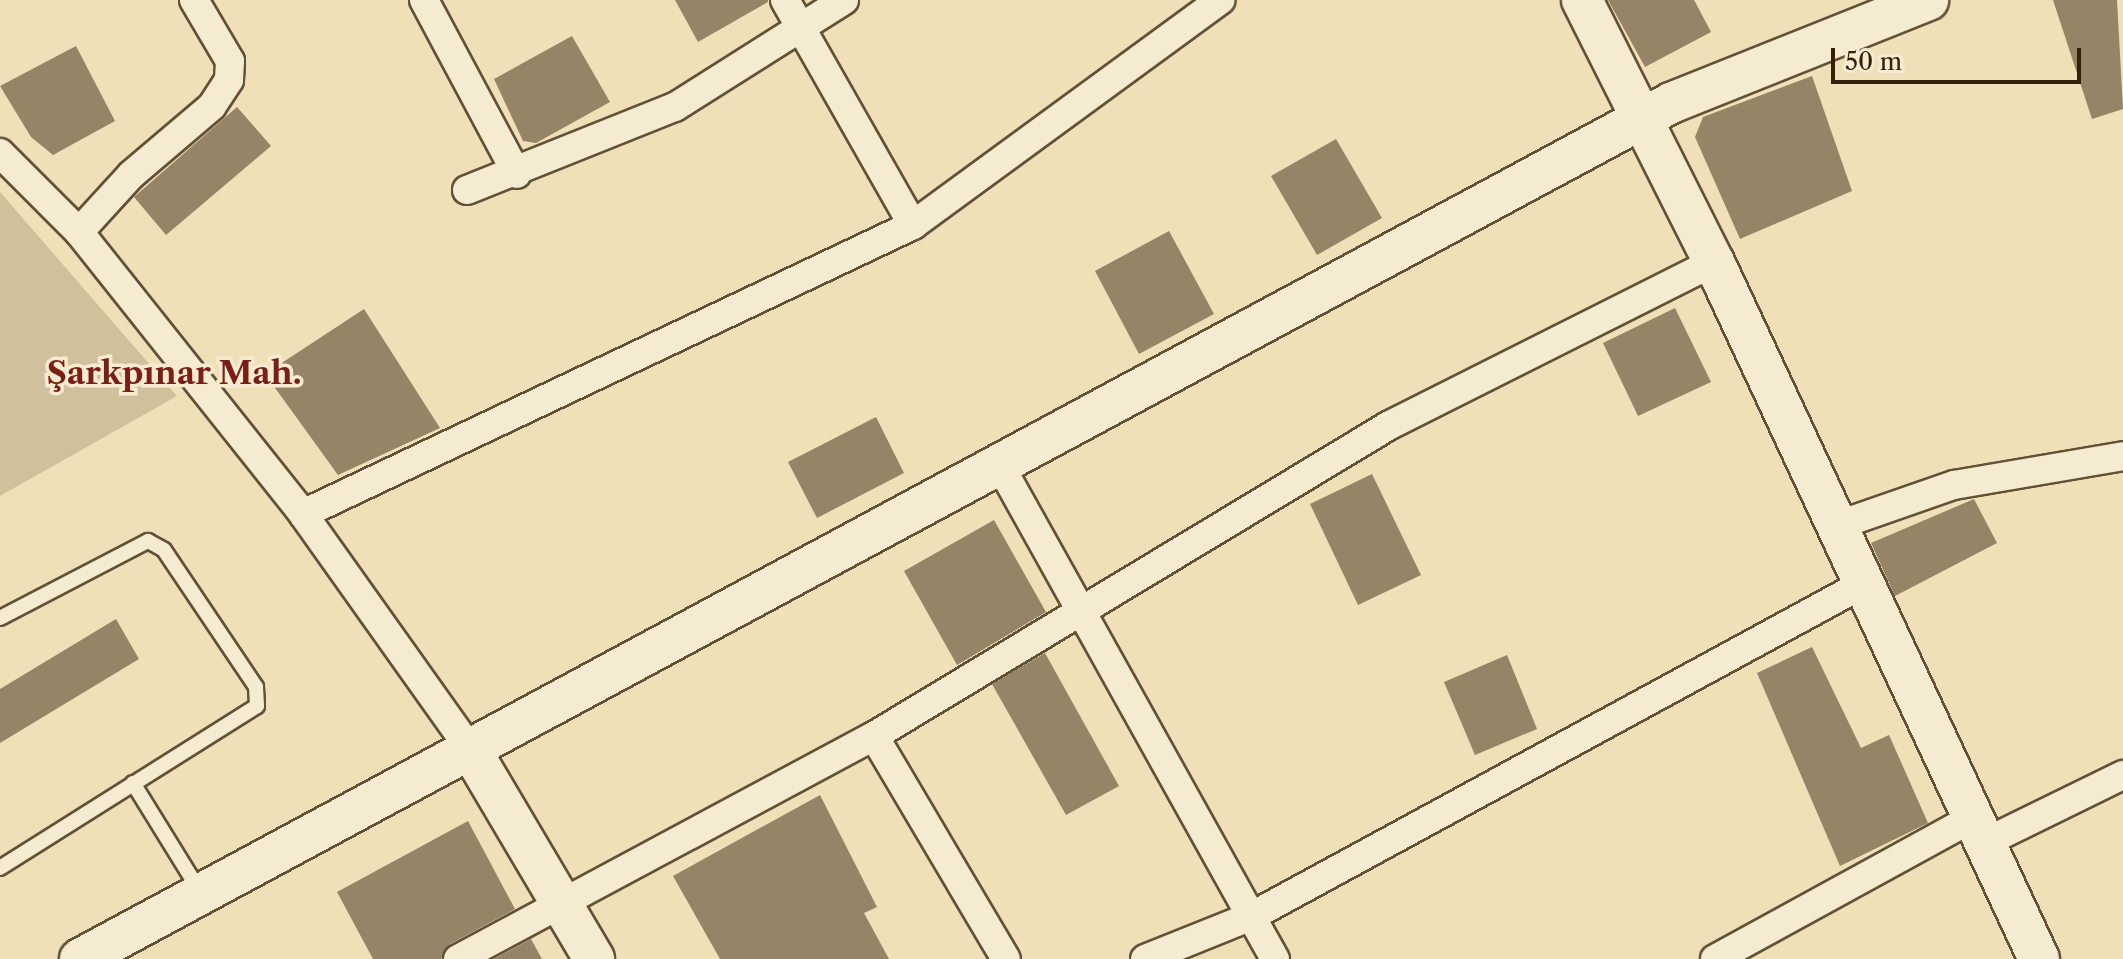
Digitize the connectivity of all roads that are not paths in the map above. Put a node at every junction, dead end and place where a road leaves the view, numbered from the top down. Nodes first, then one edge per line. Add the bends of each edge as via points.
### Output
1 (194, 0) edge
2 (424, 0) edge
3 (785, 0) edge
4 (844, 0) edge
5 (1582, 0) edge
6 (1928, 0) edge
7 (1214, 1) edge
8 (799, 26) junction
9 (1640, 119) junction
10 (0, 153) edge
11 (517, 174) junction
12 (467, 190) dead end
13 (913, 225) junction
14 (79, 232) junction
15 (1714, 262) junction
16 (2123, 456) edge
17 (998, 462) junction
18 (303, 514) junction
19 (1836, 526) junction
20 (1863, 584) junction
21 (1078, 614) junction
22 (0, 618) edge
23 (874, 736) junction
24 (470, 749) junction
25 (2123, 775) edge
26 (133, 783) junction
27 (1976, 831) junction
28 (0, 868) edge
29 (201, 894) junction
30 (564, 903) junction
31 (1252, 916) junction
32 (80, 959) edge
33 (458, 959) edge
34 (594, 959) edge
35 (1006, 959) edge
36 (1145, 959) edge
37 (1275, 959) edge
38 (1715, 959) edge
39 (2039, 959) edge

1 - 14 street via 230,61 229,80 212,106
2 - 11 street
3 - 8 street
4 - 8 street
5 - 9 street
6 - 9 street
7 - 13 street
8 - 11 street via 675,107
8 - 13 street
9 - 15 street
9 - 17 street
10 - 14 street
11 - 12 street
13 - 18 street
14 - 18 street
15 - 19 street
15 - 21 street via 1388,426
16 - 19 street via 1954,485
17 - 21 street
17 - 24 street
18 - 24 street
19 - 20 street
20 - 27 street
20 - 31 street
21 - 23 street
21 - 31 street
22 - 26 lane via 148,541 164,550 256,687 257,706
23 - 30 street
23 - 35 street
24 - 29 street
24 - 30 street
25 - 27 street
26 - 28 lane
26 - 29 lane
27 - 38 street
27 - 39 street
29 - 32 street
30 - 33 street
30 - 34 street
31 - 36 street
31 - 37 street

